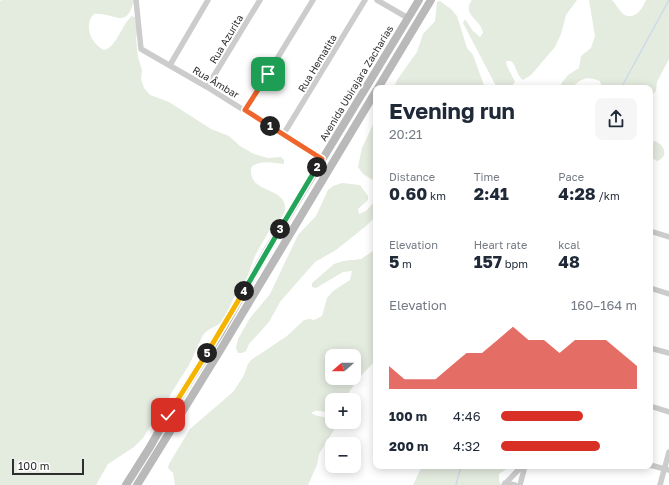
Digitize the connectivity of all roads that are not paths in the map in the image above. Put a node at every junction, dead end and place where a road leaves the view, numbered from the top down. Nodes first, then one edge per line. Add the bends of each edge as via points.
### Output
1 (136, 0) edge
2 (208, 0) edge
3 (260, 0) edge
4 (313, 0) edge
5 (365, 0) edge
6 (377, 0) edge
7 (419, 0) edge
8 (431, 0) edge
9 (408, 18) junction
10 (170, 65) junction
11 (380, 85) edge
12 (207, 87) junction
13 (373, 96) edge
14 (245, 110) junction
15 (284, 135) junction
16 (322, 159) junction
17 (653, 232) edge
18 (669, 237) edge
19 (653, 289) edge
20 (669, 294) edge
21 (653, 349) edge
22 (669, 353) edge
23 (653, 407) edge
24 (669, 412) edge
25 (669, 452) edge
26 (653, 466) edge
27 (519, 469) edge
28 (524, 469) edge
29 (667, 470) edge
30 (505, 484) edge
31 (126, 485) edge
32 (137, 485) edge
33 (515, 485) edge
34 (520, 485) edge
35 (660, 485) edge

1 - 10 street, Rua Âmbar via 141,49
2 - 10 street
3 - 12 street, Rua Azurita
4 - 14 street
5 - 15 street, Rua Hematita
6 - 9 street
7 - 9 main road, Avenida Ubirajara Zacharias
8 - 11 main road
9 - 16 main road, Avenida Ubirajara Zacharias
10 - 12 street, Rua Âmbar
12 - 14 street, Rua Âmbar
13 - 32 main road
14 - 15 street, Rua Âmbar
15 - 16 street, Rua Âmbar
16 - 31 main road, Avenida Ubirajara Zacharias via 221,332
17 - 18 street
19 - 20 street
21 - 22 street
23 - 24 street
25 - 29 street
26 - 29 street
27 - 30 street
28 - 34 street
29 - 35 street
30 - 33 street

